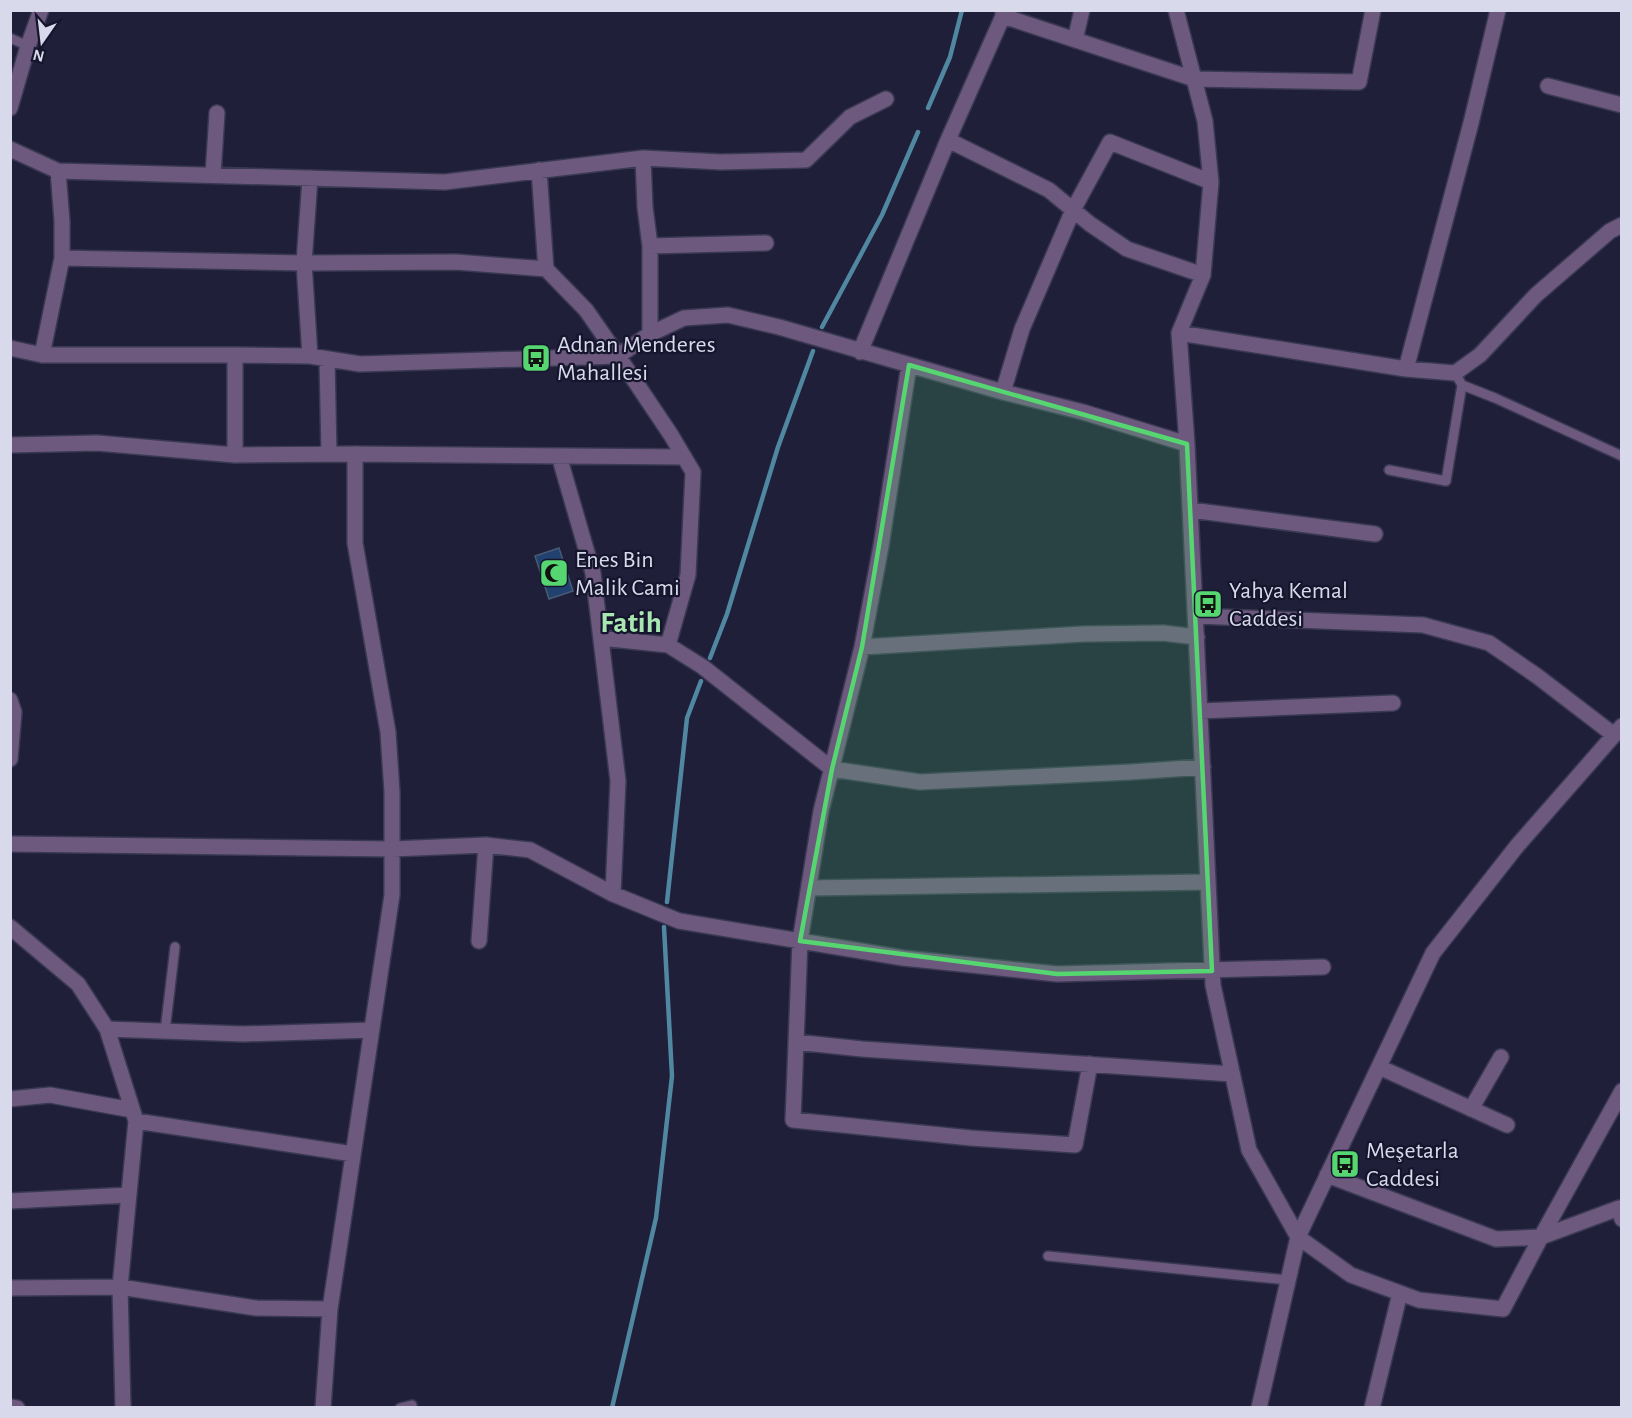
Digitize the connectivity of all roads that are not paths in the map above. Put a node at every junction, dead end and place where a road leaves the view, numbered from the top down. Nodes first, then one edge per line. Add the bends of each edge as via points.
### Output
1 (41, 10) edge
2 (1082, 10) edge
3 (1176, 10) edge
4 (1373, 10) edge
5 (1498, 10) edge
6 (1003, 13) edge
7 (10, 38) edge
8 (1075, 40) junction
9 (28, 46) junction
10 (1194, 80) junction
11 (1548, 86) dead end
12 (886, 99) dead end
13 (1622, 105) edge
14 (10, 108) edge
15 (217, 113) dead end
16 (948, 140) junction
17 (10, 149) edge
18 (643, 158) junction
19 (539, 170) junction
20 (58, 171) junction
21 (213, 175) junction
22 (310, 178) junction
23 (1211, 182) junction
24 (1073, 210) junction
25 (1618, 230) edge
26 (766, 243) dead end
27 (650, 246) junction
28 (62, 258) junction
29 (304, 263) junction
30 (546, 269) junction
31 (1203, 275) junction
32 (1179, 333) junction
33 (650, 334) junction
34 (10, 348) edge
35 (860, 352) junction
36 (42, 355) junction
37 (235, 355) junction
38 (310, 356) junction
39 (618, 356) junction
40 (327, 359) junction
41 (909, 365) junction
42 (1406, 369) junction
43 (1459, 379) junction
44 (1003, 392) junction
45 (1188, 444) junction
46 (10, 445) edge
47 (329, 454) junction
48 (355, 454) junction
49 (235, 455) junction
50 (559, 456) junction
51 (1622, 456) edge
52 (684, 457) junction
53 (1389, 470) dead end
54 (1191, 510) junction
55 (1375, 534) dead end
56 (1196, 616) junction
57 (1197, 637) junction
58 (601, 638) junction
59 (668, 645) junction
60 (862, 647) junction
61 (10, 700) edge
62 (1394, 703) dead end
63 (1200, 711) junction
64 (1618, 731) edge
65 (10, 759) edge
66 (1203, 767) junction
67 (832, 769) junction
68 (10, 844) edge
69 (486, 845) junction
70 (392, 849) junction
71 (1208, 882) junction
72 (809, 888) junction
73 (613, 894) junction
74 (10, 927) edge
75 (478, 941) dead end
76 (800, 941) junction
77 (175, 947) dead end
78 (1323, 967) dead end
79 (1212, 971) junction
80 (107, 1029) junction
81 (372, 1030) junction
82 (165, 1031) junction
83 (796, 1042) junction
84 (1501, 1057) dead end
85 (1090, 1064) junction
86 (1379, 1067) junction
87 (1232, 1074) junction
88 (1622, 1090) edge
89 (10, 1099) edge
90 (1471, 1109) junction
91 (134, 1115) junction
92 (1507, 1125) dead end
93 (353, 1154) junction
94 (1327, 1174) junction
95 (129, 1195) junction
96 (10, 1201) edge
97 (1622, 1219) edge
98 (1298, 1237) junction
99 (1541, 1237) junction
100 (1048, 1256) dead end
101 (1288, 1280) junction
102 (120, 1287) junction
103 (10, 1288) edge
104 (1400, 1293) junction
105 (330, 1310) junction
106 (412, 1405) dead end
107 (10, 1407) edge
108 (16, 1407) edge
109 (123, 1407) edge
110 (323, 1407) edge
111 (400, 1407) edge
112 (1260, 1407) edge
113 (1372, 1407) edge

1 - 9 street
2 - 8 street
3 - 10 street
4 - 10 street via 1359,82
5 - 42 street
6 - 8 street
6 - 16 street
7 - 9 lane
8 - 10 street
9 - 14 street
10 - 23 street via 1205,122
11 - 13 street
12 - 18 street via 850,117 806,160 721,162
15 - 21 street
16 - 24 street via 1049,190
16 - 35 street
17 - 20 street
18 - 19 street
18 - 27 street
19 - 22 street via 445,182
19 - 30 street
20 - 21 street
20 - 28 street
21 - 22 street
22 - 29 street
23 - 24 street via 1110,142
23 - 31 street
24 - 31 street via 1127,249
24 - 44 street via 1022,329
25 - 43 street via 1536,295
26 - 27 street
27 - 33 street
28 - 29 street
28 - 36 street
29 - 30 street via 456,262
29 - 38 street
30 - 39 street via 586,310
31 - 32 street
32 - 42 street
32 - 45 street
33 - 35 street via 684,318 728,315
33 - 39 street
34 - 36 street
35 - 41 street
36 - 37 street
37 - 38 street
37 - 49 street
38 - 40 street
39 - 40 street via 360,364
39 - 52 street
40 - 47 street
41 - 44 street
41 - 60 street
42 - 43 street
43 - 51 lane
43 - 53 lane via 1446,482
44 - 45 street
45 - 54 street
46 - 49 street via 97,444
47 - 48 street
47 - 49 street
48 - 50 street
48 - 70 street via 355,543 388,732
50 - 52 street
50 - 58 street via 593,573
52 - 59 street via 693,472 688,574
54 - 55 street
54 - 56 street
56 - 57 street
56 - 64 street via 1423,625 1490,644
57 - 60 street via 1163,633 1083,634
57 - 63 street
58 - 59 street
58 - 73 street via 618,781
59 - 67 street via 703,667
60 - 67 street
61 - 65 street via 14,712
62 - 63 street
63 - 66 street
64 - 86 street via 1517,846 1433,953
66 - 67 street via 920,782
66 - 71 street
67 - 72 street
68 - 70 street
69 - 70 street
69 - 73 street via 530,850
69 - 75 street
70 - 81 street via 392,895
71 - 72 street
71 - 79 street
72 - 76 street
73 - 76 street via 679,921
74 - 80 street via 78,984
76 - 79 street via 903,958 1057,974
76 - 83 street
77 - 82 lane
78 - 79 street
79 - 87 street
80 - 82 street
80 - 91 street
81 - 82 street via 243,1034
81 - 93 street
83 - 85 street
83 - 85 street via 793,1120 971,1138 1075,1145
84 - 90 street
85 - 87 street
86 - 90 street
86 - 94 street
87 - 98 street via 1249,1150
88 - 99 street
89 - 91 street via 50,1095
90 - 92 street
91 - 93 street
91 - 95 street
93 - 105 street
94 - 98 street
94 - 99 street via 1496,1239
95 - 96 street
95 - 102 street
97 - 99 street via 1619,1208
98 - 101 street
98 - 104 street via 1351,1275
99 - 104 street via 1503,1309 1419,1300
100 - 101 lane
101 - 112 street
102 - 103 street
102 - 105 street via 256,1308
102 - 109 street
104 - 113 street
105 - 110 street
106 - 111 lane
107 - 108 street

